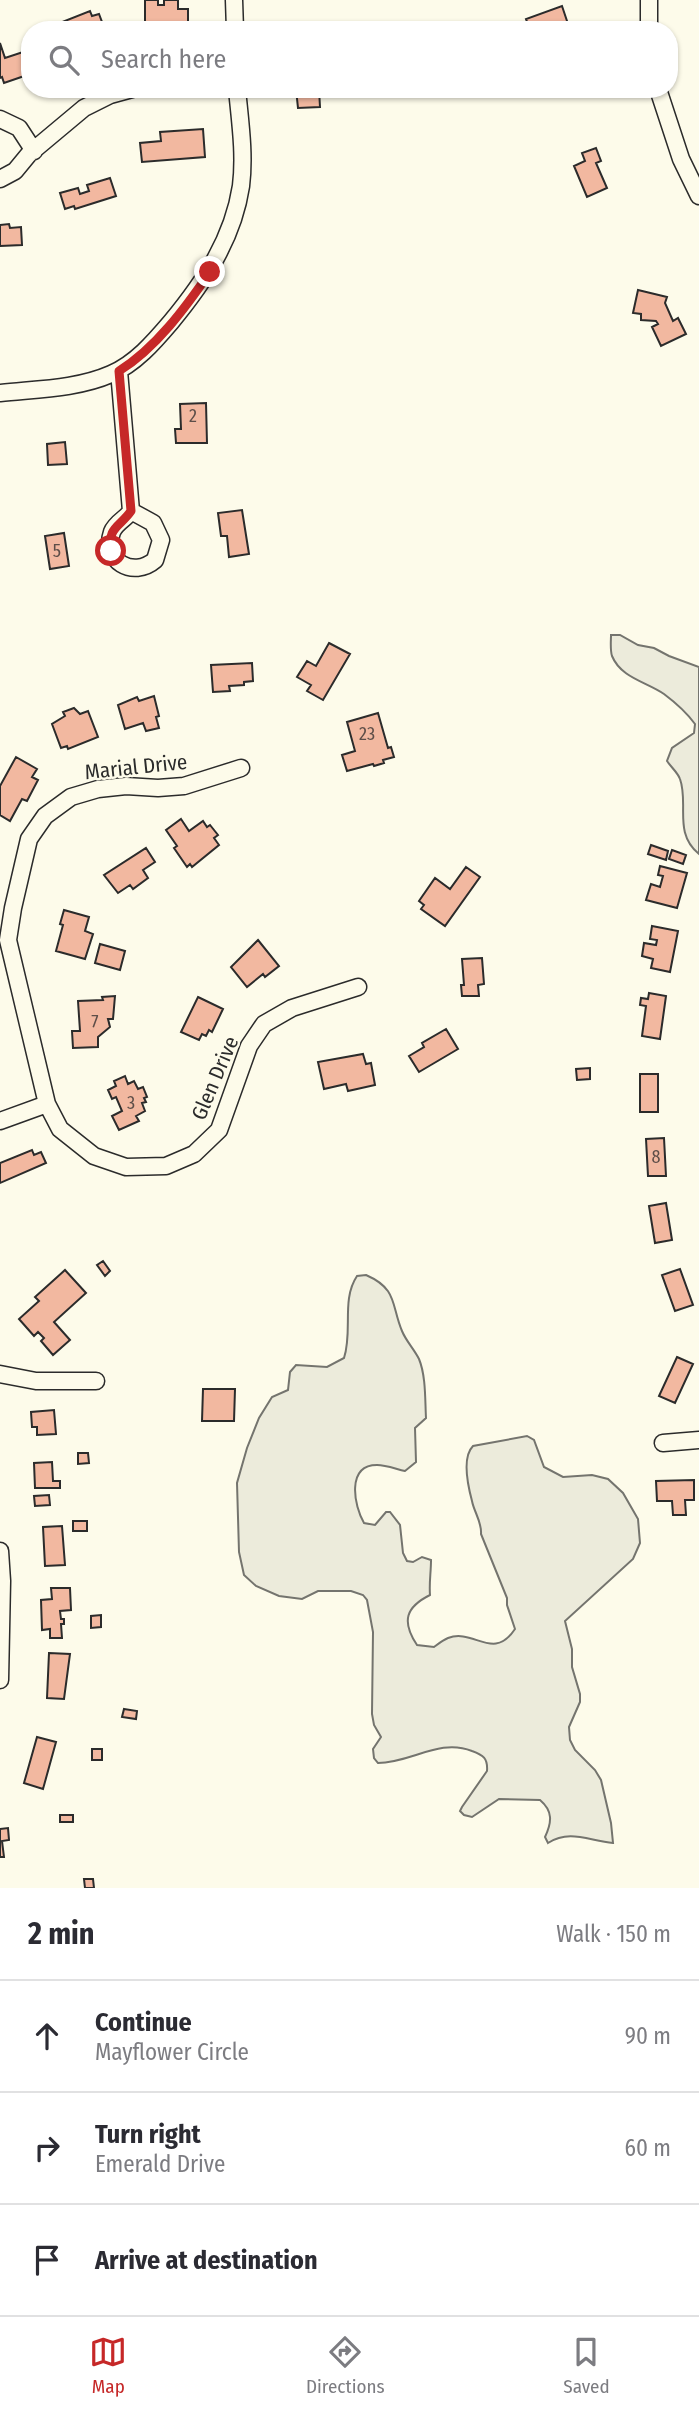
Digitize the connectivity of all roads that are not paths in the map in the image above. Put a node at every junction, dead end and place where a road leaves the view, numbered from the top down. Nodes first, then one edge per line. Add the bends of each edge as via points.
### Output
1 (234, 0) edge
2 (649, 0) edge
3 (235, 21) edge
4 (649, 21) edge
5 (104, 98) edge
6 (238, 98) edge
7 (661, 98) edge
8 (0, 119) edge
9 (34, 151) junction
10 (0, 179) edge
11 (699, 196) edge
12 (119, 371) junction
13 (0, 393) edge
14 (131, 511) dead end
15 (241, 768) dead end
16 (358, 987) dead end
17 (47, 1104) junction
18 (0, 1121) edge
19 (0, 1374) edge
20 (96, 1381) dead end
21 (699, 1440) edge
22 (663, 1443) dead end
23 (0, 1551) edge
24 (0, 1680) edge

1 - 3 street
2 - 4 street
5 - 9 street via 84,108
6 - 12 street via 241,186 218,256 199,288 165,328
7 - 11 street
8 - 9 street via 19,128
9 - 10 street
12 - 13 street via 66,386
12 - 14 street
15 - 17 street, Marial Drive via 184,786 126,786 71,797 46,816 29,839 8,940
16 - 17 street, Glen Drive via 292,1008 264,1024 250,1046 219,1129 194,1154 166,1166 126,1167 94,1156 60,1129
17 - 18 street
19 - 20 street via 36,1381
21 - 22 street
23 - 24 street

